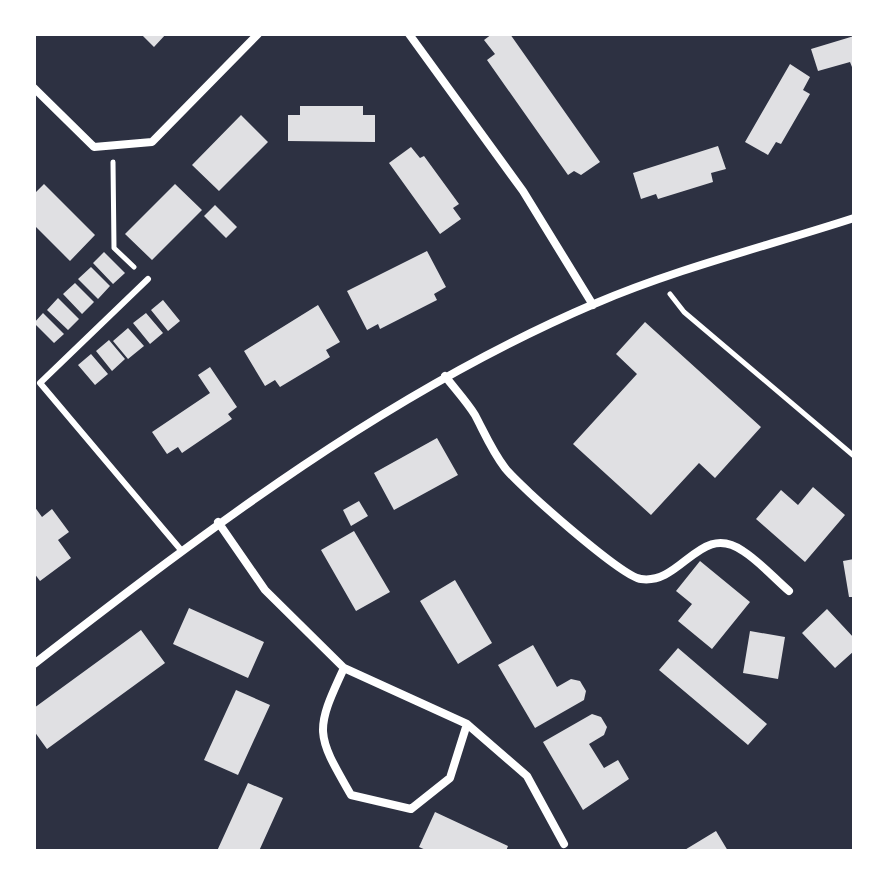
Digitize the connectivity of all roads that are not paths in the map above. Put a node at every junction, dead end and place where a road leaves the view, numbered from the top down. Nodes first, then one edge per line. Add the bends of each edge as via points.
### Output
1 (258, 34) edge
2 (409, 34) edge
3 (34, 88) edge
4 (854, 218) edge
5 (148, 279) road end
6 (593, 305) junction
7 (445, 376) junction
8 (37, 380) edge
9 (218, 522) junction
10 (181, 550) junction
11 (789, 591) dead end
12 (34, 664) edge
13 (344, 668) junction
14 (467, 724) junction
15 (564, 844) dead end

1 - 3 street via 152,142 94,147
2 - 6 street via 523,191
4 - 6 street
5 - 8 lane
6 - 7 street
7 - 9 street via 375,416
7 - 11 street via 508,472 626,575 657,579 698,548 729,543
8 - 10 lane
9 - 10 street
9 - 13 street via 265,590
10 - 12 street
13 - 14 street
13 - 14 street via 324,712 323,747 351,795 411,809 450,778
14 - 15 street via 527,776

